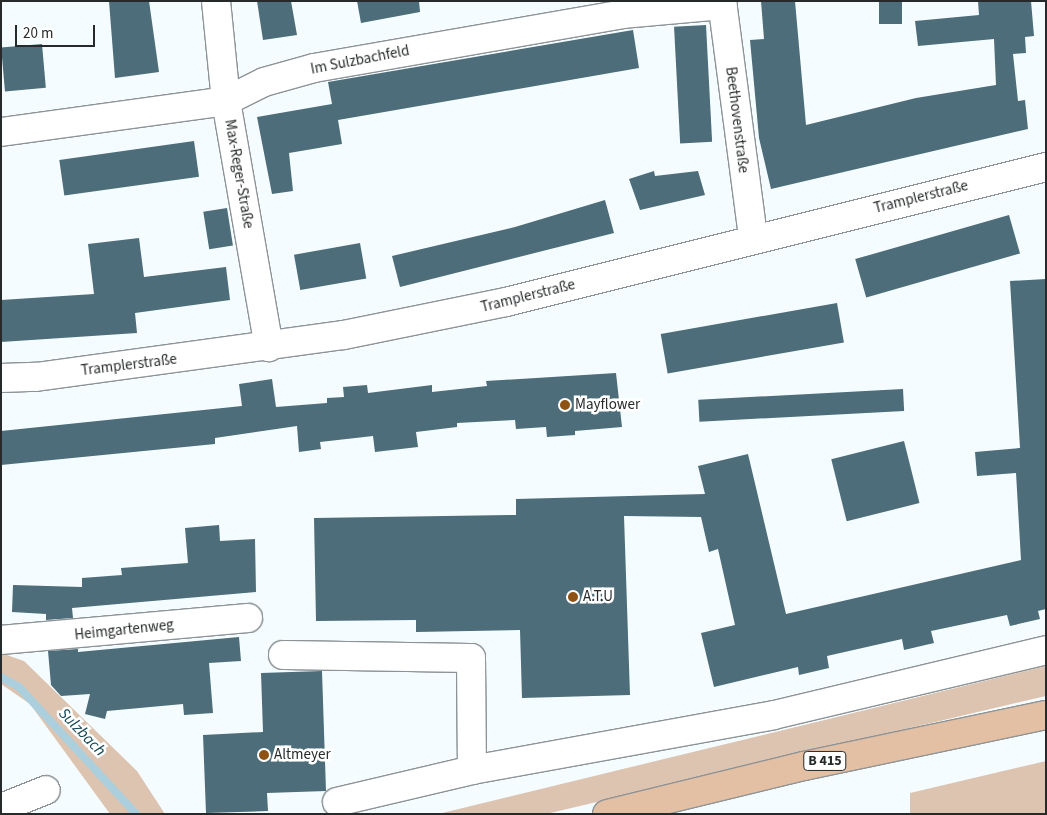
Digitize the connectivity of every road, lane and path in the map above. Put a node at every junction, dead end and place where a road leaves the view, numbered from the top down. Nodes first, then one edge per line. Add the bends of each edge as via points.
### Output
1 (216, 1) edge
2 (722, 3) edge
3 (226, 101) junction
4 (1, 132) edge
5 (1046, 167) edge
6 (753, 238) junction
7 (268, 346) junction
8 (1, 378) edge
9 (248, 618) dead end
10 (1, 640) edge
11 (1046, 650) edge
12 (283, 655) dead end
13 (1046, 715) edge
14 (472, 770) junction
15 (46, 790) dead end
16 (337, 802) dead end
17 (1, 808) edge
18 (606, 814) edge

1 - 3 street, Max-Reger-Straße
2 - 3 street, Im Sulzbachfeld via 622,14 314,68 264,82
2 - 6 street, Beethovenstraße
3 - 4 street, Im Sulzbachfeld
3 - 7 street, Max-Reger-Straße
5 - 6 street, Tramplerstraße
6 - 7 street, Tramplerstraße via 506,302
7 - 8 street, Tramplerstraße
9 - 10 street, Heimgartenweg
11 - 14 street via 774,715
12 - 14 street via 471,658
13 - 18 main road, B 415 via 804,766
14 - 16 street
15 - 17 street

